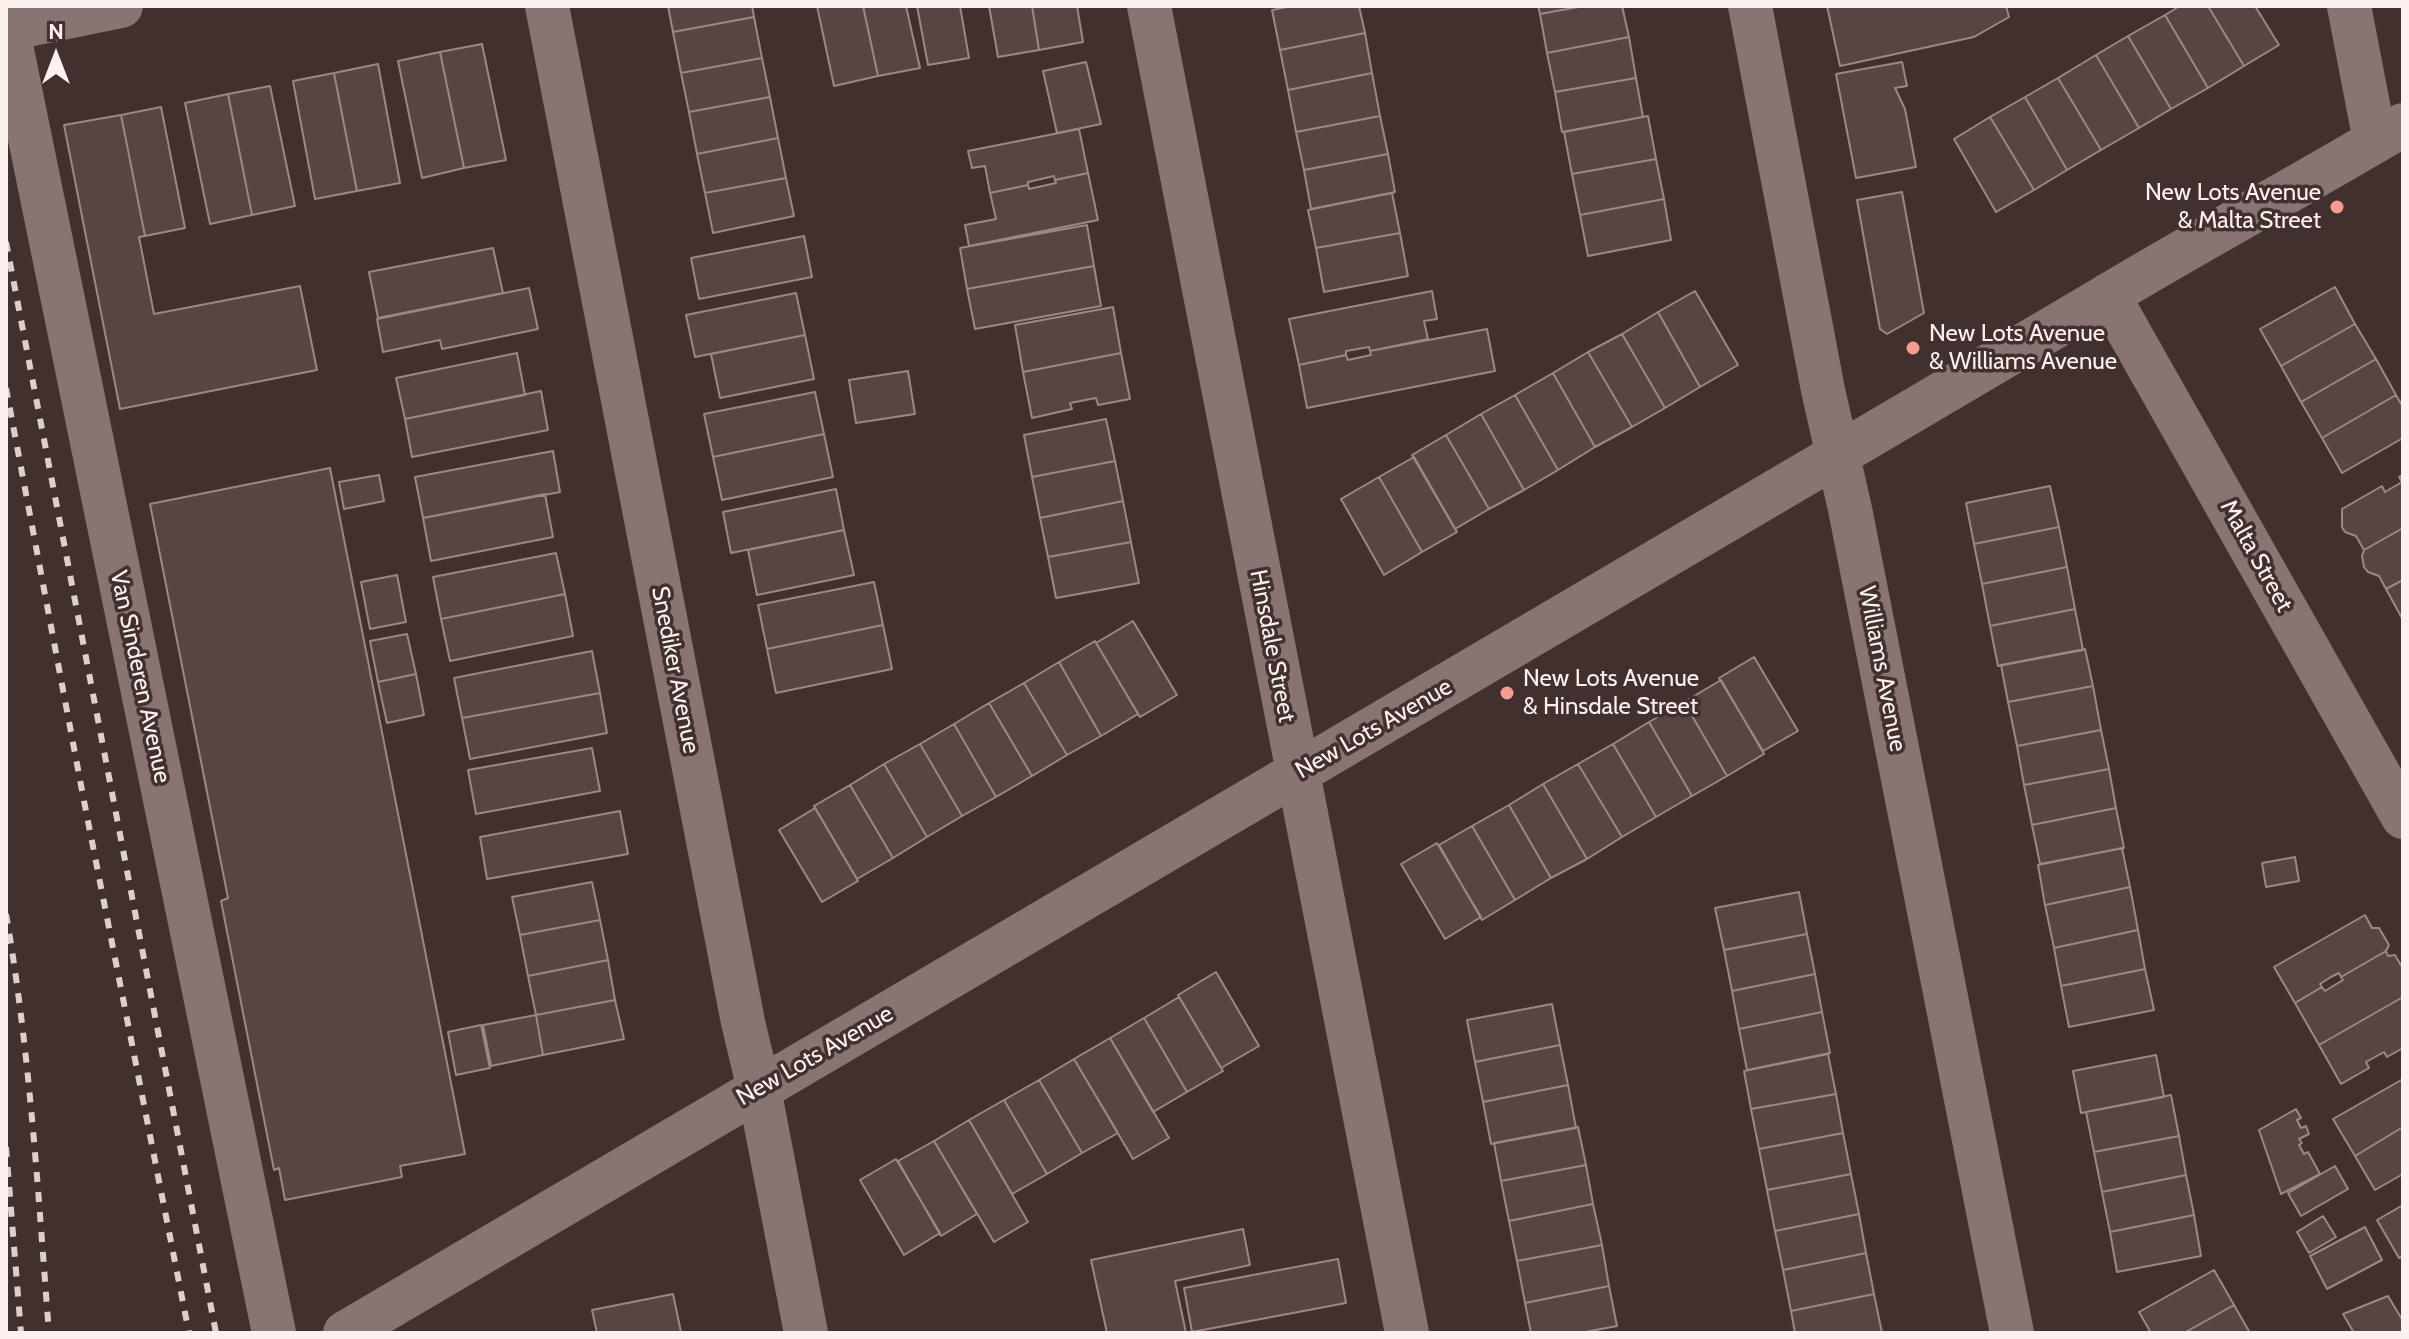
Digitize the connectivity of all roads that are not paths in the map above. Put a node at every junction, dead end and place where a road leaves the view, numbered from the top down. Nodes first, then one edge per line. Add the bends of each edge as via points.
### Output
1 (121, 6) edge
2 (547, 6) edge
3 (1149, 6) edge
4 (1750, 6) edge
5 (2349, 6) edge
6 (7, 25) edge
7 (2389, 133) edge
8 (2108, 295) junction
9 (1838, 457) junction
10 (1297, 773) junction
11 (2403, 817) edge
12 (759, 1089) junction
13 (274, 1333) edge
14 (345, 1333) edge
15 (806, 1333) edge
16 (1407, 1333) edge
17 (2012, 1333) edge

1 - 6 street
2 - 12 street, Snediker Avenue
3 - 10 street, Hinsdale Street
4 - 9 street, Williams Avenue
5 - 7 street
6 - 13 street, Van Sinderen Avenue
7 - 8 street, New Lots Avenue
8 - 9 street, New Lots Avenue
8 - 11 street, Malta Street
9 - 10 street, New Lots Avenue
9 - 17 street, Williams Avenue
10 - 12 street, New Lots Avenue
10 - 16 street, Hinsdale Street
12 - 14 street, New Lots Avenue
12 - 15 street, Snediker Avenue

